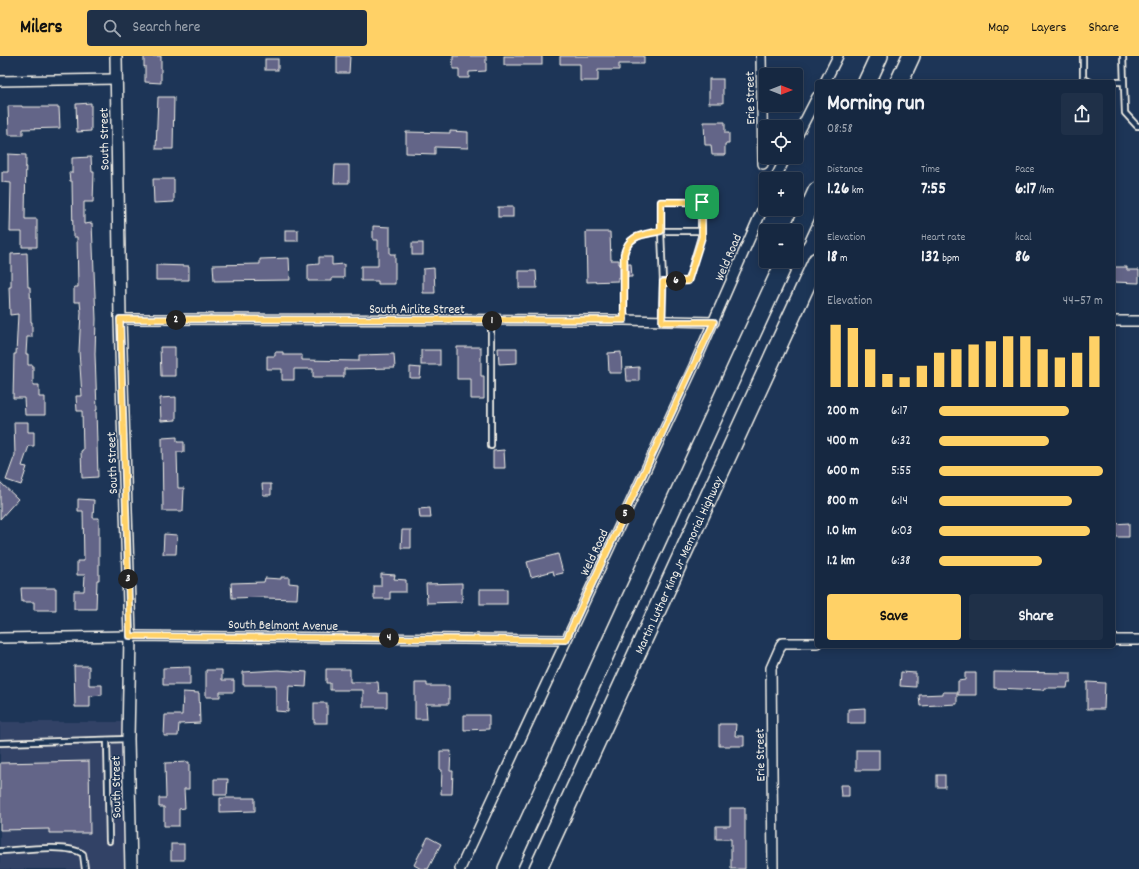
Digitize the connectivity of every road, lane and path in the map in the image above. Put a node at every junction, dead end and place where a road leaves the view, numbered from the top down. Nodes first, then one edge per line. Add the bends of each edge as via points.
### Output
1 (116, 56) edge
2 (761, 56) edge
3 (838, 56) edge
4 (879, 56) edge
5 (911, 56) edge
6 (1083, 56) edge
7 (1123, 56) edge
8 (115, 79) junction
9 (826, 80) edge
10 (868, 80) edge
11 (900, 80) edge
12 (1086, 80) edge
13 (0, 81) edge
14 (1115, 82) edge
15 (1123, 82) junction
16 (815, 101) edge
17 (762, 120) edge
18 (803, 124) edge
19 (1139, 126) edge
20 (815, 195) edge
21 (760, 216) edge
22 (802, 224) edge
23 (661, 231) junction
24 (702, 231) junction
25 (815, 265) edge
26 (782, 268) edge
27 (663, 282) junction
28 (120, 319) junction
29 (624, 320) junction
30 (491, 321) junction
31 (1115, 321) edge
32 (1139, 321) edge
33 (662, 322) junction
34 (714, 322) junction
35 (491, 446) dead end
36 (130, 636) junction
37 (0, 638) edge
38 (566, 640) junction
39 (1115, 640) edge
40 (1139, 640) edge
41 (815, 643) edge
42 (128, 739) junction
43 (108, 740) junction
44 (0, 742) edge
45 (108, 841) dead end
46 (0, 851) edge
47 (85, 869) edge
48 (131, 869) edge
49 (460, 869) edge
50 (507, 869) edge
51 (538, 869) edge
52 (773, 869) edge

1 - 8 street, South Street
2 - 17 street, Erie Street
3 - 9 street
4 - 10 highway
5 - 11 highway
6 - 12 lane via 1083,78
7 - 15 lane
8 - 13 street
8 - 28 street, South Street
14 - 15 lane
15 - 19 lane via 1125,113
16 - 18 street
20 - 22 highway
21 - 34 street, Weld Road
23 - 24 lane
23 - 24 lane via 661,202 702,202
23 - 27 lane
23 - 29 lane via 636,237 626,246
24 - 27 lane via 688,281
25 - 51 highway, Martin Luther King Jr Memorial Highway
26 - 50 highway
27 - 33 lane
28 - 30 street, South Airlite Street
28 - 36 street, South Street
29 - 30 street, South Airlite Street
29 - 33 street, South Airlite Street
30 - 35 lane
31 - 32 street
33 - 34 street, South Airlite Street
34 - 38 street, Weld Road
36 - 37 street, South Belmont Avenue
36 - 38 street, South Belmont Avenue
36 - 42 street, South Street
38 - 49 street, Weld Road
39 - 40 street
41 - 52 street, Erie Street via 782,643 771,668
42 - 43 lane
42 - 48 street, South Street
43 - 44 lane
43 - 45 lane
46 - 47 lane via 59,848 79,851 83,854

